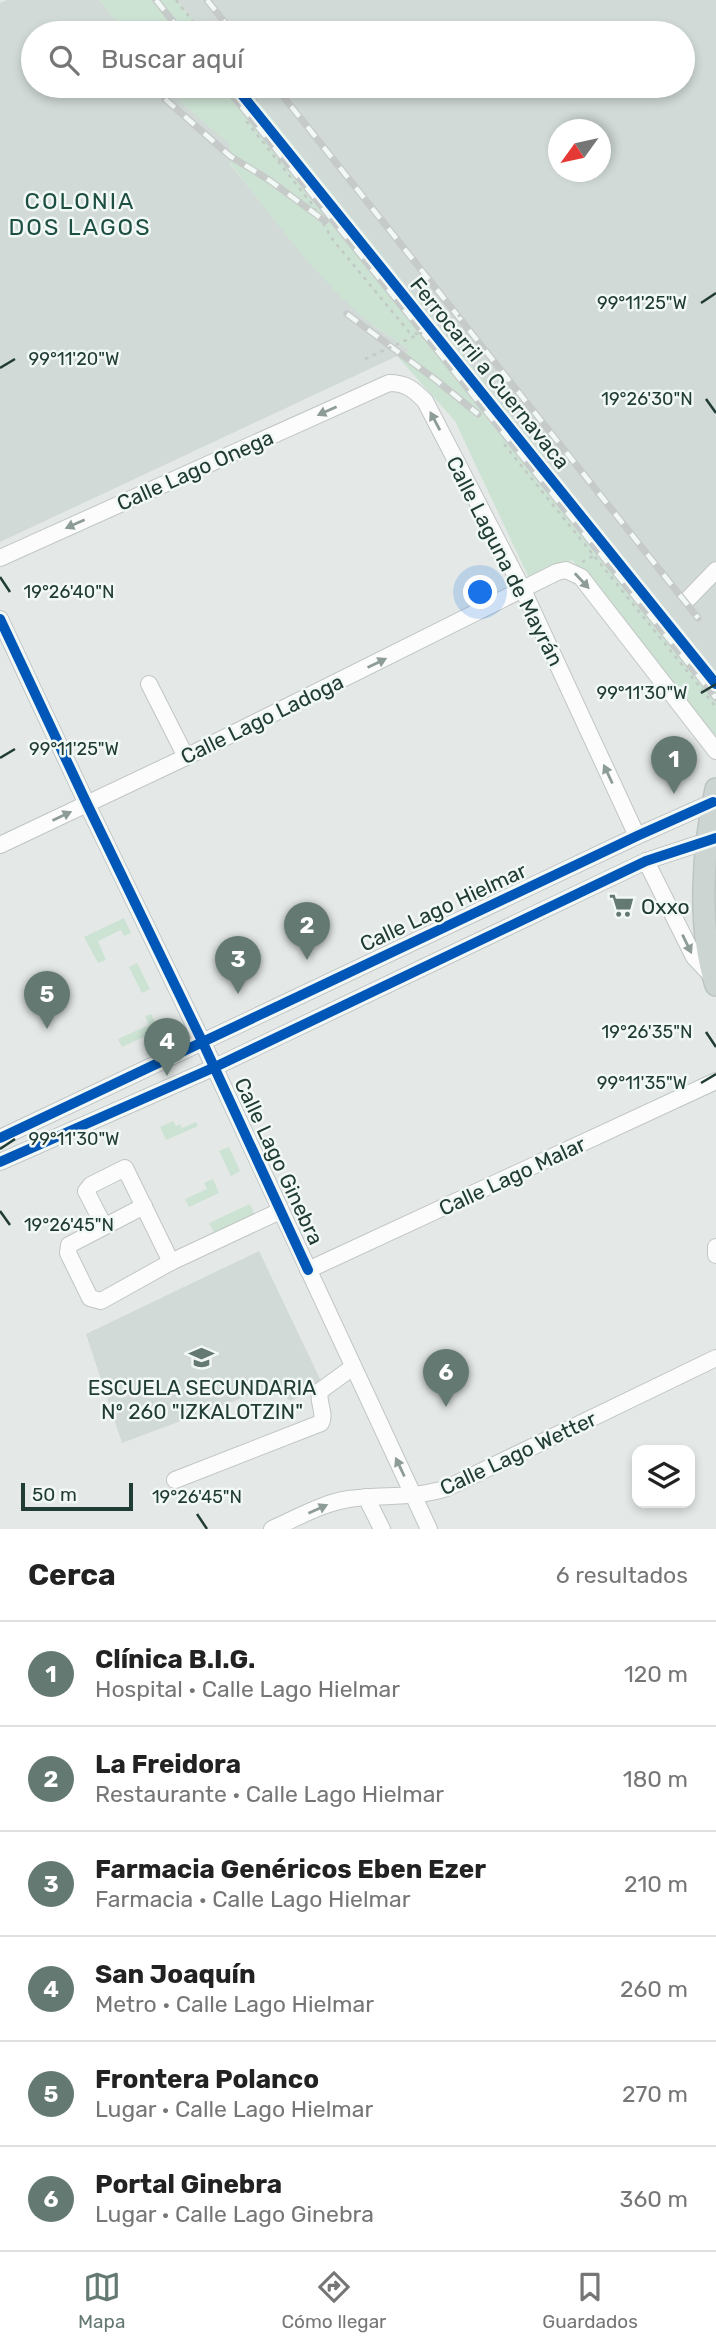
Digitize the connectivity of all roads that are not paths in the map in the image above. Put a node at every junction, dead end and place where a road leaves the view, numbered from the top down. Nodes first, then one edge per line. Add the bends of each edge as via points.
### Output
1 (389, 383) joint
2 (0, 558) edge
3 (716, 570) edge
4 (523, 590) junction
5 (689, 598) dead end
6 (0, 619) edge
7 (149, 684) dead end
8 (716, 751) edge
9 (186, 757) junction
10 (715, 795) edge
11 (87, 804) junction
12 (637, 836) junction
13 (712, 838) edge
14 (0, 845) edge
15 (646, 861) junction
16 (715, 980) edge
17 (203, 1043) junction
18 (215, 1067) junction
19 (716, 1081) edge
20 (0, 1138) edge
21 (0, 1162) edge
22 (144, 1206) junction
23 (280, 1210) junction
24 (104, 1226) junction
25 (716, 1247) edge
26 (716, 1255) edge
27 (171, 1262) junction
28 (308, 1270) junction
29 (716, 1358) edge
30 (354, 1367) junction
31 (174, 1480) dead end
32 (414, 1496) junction
33 (366, 1497) junction
34 (272, 1529) edge
35 (382, 1529) edge
36 (429, 1529) edge

1 -> 2 street, Calle Lago Onega
4 -> 1 street, Calle Laguna de Mayrán via 425,401 414,389
3 - 5 street
4 -> 8 street, Calle Lago Ladoga via 557,572 581,577
9 -> 4 street, Calle Lago Ladoga
12 -> 4 street, Calle Laguna de Mayrán
6 - 11 street, Calle Lago Ginebra
7 - 9 street
9 - 11 street, Calle Lago Ladoga
10 - 12 street, Calle Lago Hielmar
10 - 13 main road
14 -> 11 street, Calle Lago Ladoga
11 - 17 street, Calle Lago Ginebra
12 - 17 street, Calle Lago Hielmar
13 - 15 street
13 - 16 main road via 704,923
15 -> 16 street via 694,957
15 - 18 street
17 - 18 street, Calle Lago Ginebra
17 - 20 street, Calle Lago Hielmar
18 - 21 street
18 - 23 street, Calle Lago Ginebra
19 - 28 street, Calle Lago Malar
22 - 24 street
22 - 24 street via 125,1168 86,1191
22 - 27 street
23 - 27 street
23 - 28 street, Calle Lago Ginebra
24 - 27 street via 68,1248 90,1298 101,1301
25 - 26 street
28 - 30 street, Calle Lago Ginebra
29 - 32 street, Calle Lago Wetter via 447,1488
30 - 31 street via 320,1391 321,1423
32 -> 30 street, Calle Lago Ginebra
32 - 33 street, Calle Lago Wetter
32 - 36 street, Calle Lago Ginebra
34 -> 33 street, Calle Lago Wetter via 329,1504
33 - 35 street

